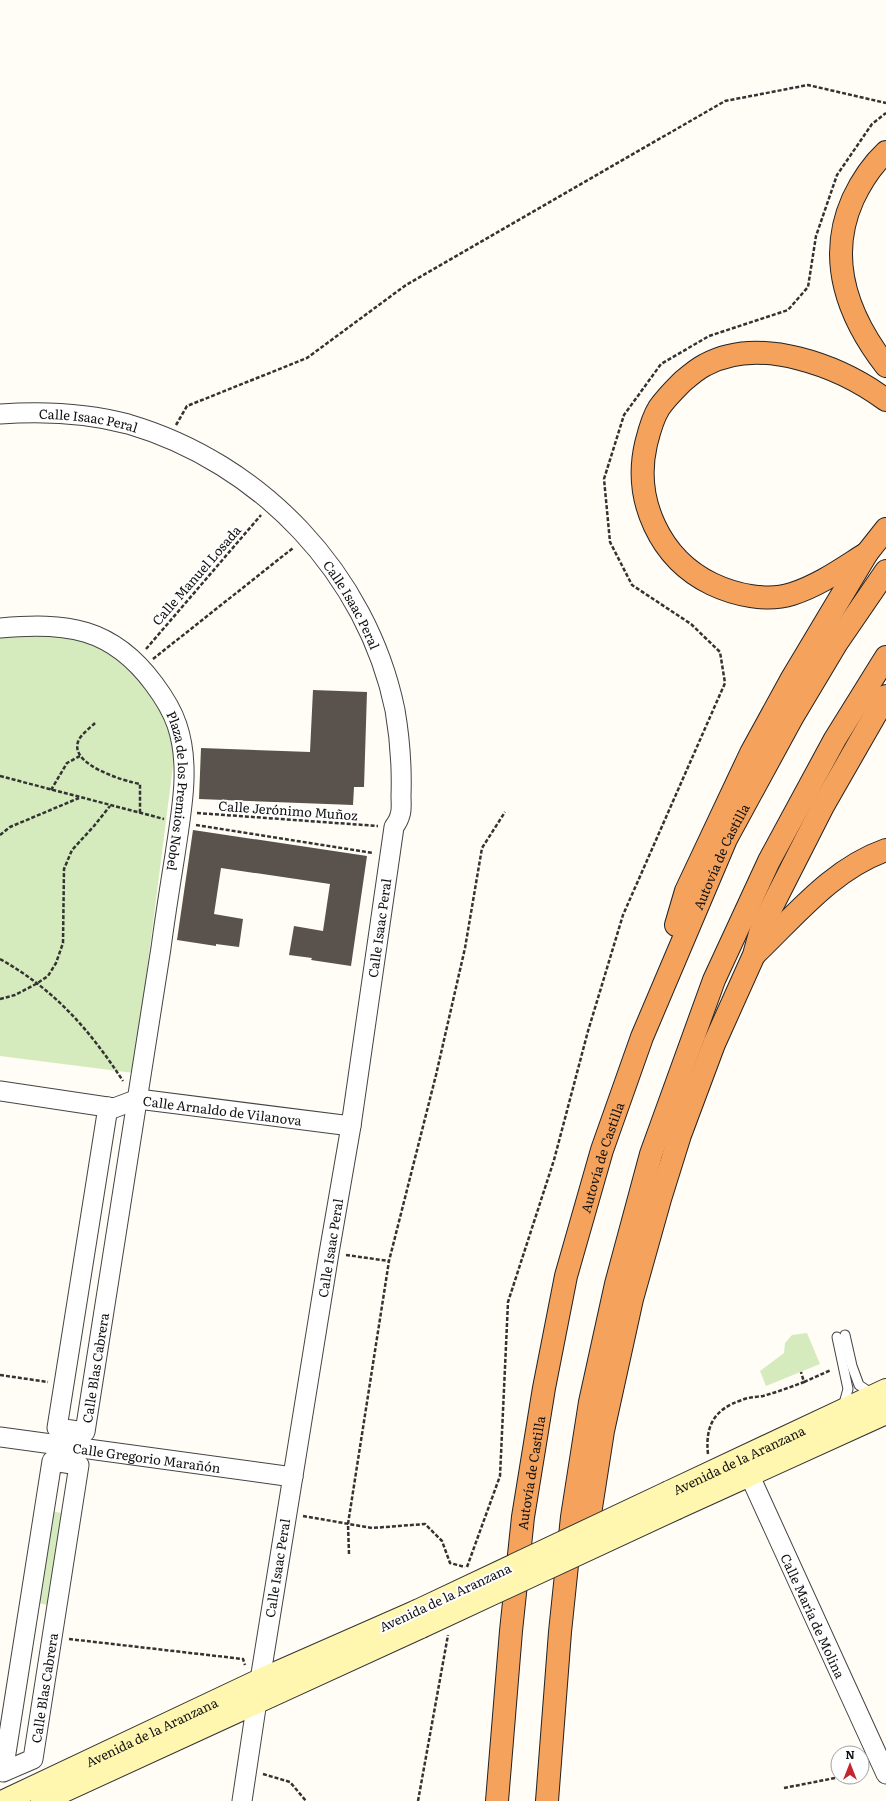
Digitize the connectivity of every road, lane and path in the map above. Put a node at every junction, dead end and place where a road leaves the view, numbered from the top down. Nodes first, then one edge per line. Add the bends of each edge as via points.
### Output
1 (886, 103) edge
2 (886, 113) edge
3 (886, 152) edge
4 (886, 366) edge
5 (886, 400) edge
6 (0, 414) edge
7 (169, 439) junction
8 (272, 502) junction
9 (886, 529) edge
10 (307, 537) junction
11 (867, 553) junction
12 (886, 571) edge
13 (0, 628) edge
14 (886, 657) edge
15 (138, 665) junction
16 (886, 696) edge
17 (95, 723) dead end
18 (80, 756) junction
19 (0, 776) edge
20 (51, 790) junction
21 (80, 798) junction
22 (110, 806) junction
23 (505, 812) dead end
24 (140, 814) junction
25 (180, 817) junction
26 (394, 827) junction
27 (0, 834) edge
28 (886, 850) edge
29 (390, 856) junction
30 (754, 955) junction
31 (0, 960) edge
32 (36, 984) junction
33 (0, 999) edge
34 (642, 1037) junction
35 (0, 1091) edge
36 (138, 1098) junction
37 (111, 1108) junction
38 (351, 1126) junction
39 (329, 1253) junction
40 (389, 1261) junction
41 (844, 1368) junction
42 (801, 1372) dead end
43 (804, 1382) junction
44 (882, 1399) edge
45 (842, 1410) junction
46 (0, 1437) edge
47 (746, 1466) junction
48 (710, 1472) junction
49 (293, 1477) junction
50 (673, 1500) junction
51 (286, 1514) junction
52 (348, 1524) junction
53 (349, 1554) dead end
54 (467, 1567) junction
55 (465, 1574) dead end
56 (449, 1632) dead end
57 (51, 1637) junction
58 (253, 1690) junction
59 (502, 1747) junction
60 (884, 1766) edge
61 (247, 1770) junction
62 (830, 1779) edge
63 (784, 1788) dead end
64 (4, 1801) edge
65 (42, 1801) edge
66 (242, 1801) edge
67 (306, 1801) edge
68 (418, 1801) edge
69 (493, 1801) edge
70 (497, 1801) edge
71 (547, 1801) edge
72 (552, 1801) edge

1 - 7 path via 808,85 725,101 406,285 307,358 187,406
2 - 54 path via 872,124 837,175 816,236 808,287 788,310 709,336 661,364 624,415 604,479 610,542 632,585 691,624 720,652 725,683 623,915 588,1031 554,1160 508,1302 500,1476
3 - 4 highway via 860,184 848,212 841,239 841,264 845,289 858,322
5 - 11 highway via 832,369 804,360 755,353 726,357 705,365 688,377 659,408 649,428 643,457 643,481 652,524 675,558 698,577 721,588 744,595 791,595 816,584
6 - 7 street, Calle Isaac Peral via 28,412 77,415 127,424
7 - 8 street, Calle Isaac Peral via 216,462
8 - 10 street, Calle Isaac Peral
8 - 15 path, Calle Manuel Losada
9 - 11 highway
10 - 15 path
10 - 26 street, Calle Isaac Peral via 350,594 381,658 398,725 402,766 401,814
11 - 34 highway via 758,740 686,891
12 - 34 highway, Autovía de Castilla via 836,644 793,716 726,839
13 - 15 street, Plaza de los Premios Nobel via 40,626 80,629 126,653
14 - 71 highway via 835,739 769,861 714,980 651,1154 616,1284 590,1402 572,1517
15 - 25 street, Plaza de los Premios Nobel via 162,696 176,723 182,745 184,768
16 - 30 highway via 823,806 783,883 762,926
17 - 18 path via 78,740
18 - 20 path via 66,763
18 - 24 path via 120,780 140,784
19 - 20 path
20 - 21 path
21 - 22 path
21 - 27 path via 10,827
22 - 24 path
22 - 32 path via 69,856 63,876 63,943 48,976
23 - 40 path via 482,848 465,948
24 - 25 path
25 - 26 path, Calle Jerónimo Muñoz
25 - 29 path
25 - 36 street, Plaza de los Premios Nobel
26 - 29 street, Calle Isaac Peral
28 - 30 highway via 842,873 813,896
29 - 38 street, Calle Isaac Peral
30 - 72 highway via 714,1044 680,1135 632,1299 603,1431 575,1613
31 - 32 path
32 - 33 path via 15,995
32 - 37 path via 58,1000 81,1023 101,1047 123,1082
34 - 59 highway, Autovía de Castilla via 595,1172 566,1276 544,1388 522,1525 510,1631
35 - 37 street
36 - 37 street, Calle Arnaldo de Vilanova
36 - 37 street, Calle Blas Cabrera via 85,1432 57,1428
36 - 38 street, Calle Arnaldo de Vilanova
38 - 39 street, Calle Isaac Peral
39 - 40 path
39 - 49 street, Calle Isaac Peral
40 - 52 path
41 - 43 path via 832,1370
41 - 44 lane via 841,1336 859,1385
41 - 45 lane via 848,1389
42 - 43 path
43 - 48 path via 742,1400 725,1408 713,1419 706,1435
44 - 45 street, Avenida de la Aranzana
44 - 47 street, Avenida de la Aranzana
45 - 47 street, Avenida de la Aranzana
46 - 49 street, Calle Gregorio Marañón
47 - 48 street, Avenida de la Aranzana
47 - 50 street, Avenida de la Aranzana
47 - 60 street, Calle María de Molina
48 - 50 street, Avenida de la Aranzana
49 - 51 street, Calle Isaac Peral
50 - 58 street, Avenida de la Aranzana, bridge via 419,1619
51 - 52 path
51 - 58 street, Calle Isaac Peral
52 - 53 path
52 - 54 path via 372,1528 425,1524 442,1541 450,1563
54 - 55 path
56 - 68 path
57 - 57 street, Calle Blas Cabrera via 33,1759 3,1772 52,1461 80,1465
57 - 58 path via 243,1659
58 - 61 street, Calle Isaac Peral
58 - 64 street, Avenida de la Aranzana
58 - 65 street, Avenida de la Aranzana
59 - 69 highway
59 - 70 highway, Autovía de Castilla
61 - 66 street, Calle Isaac Peral
61 - 67 path via 290,1782
62 - 63 path

